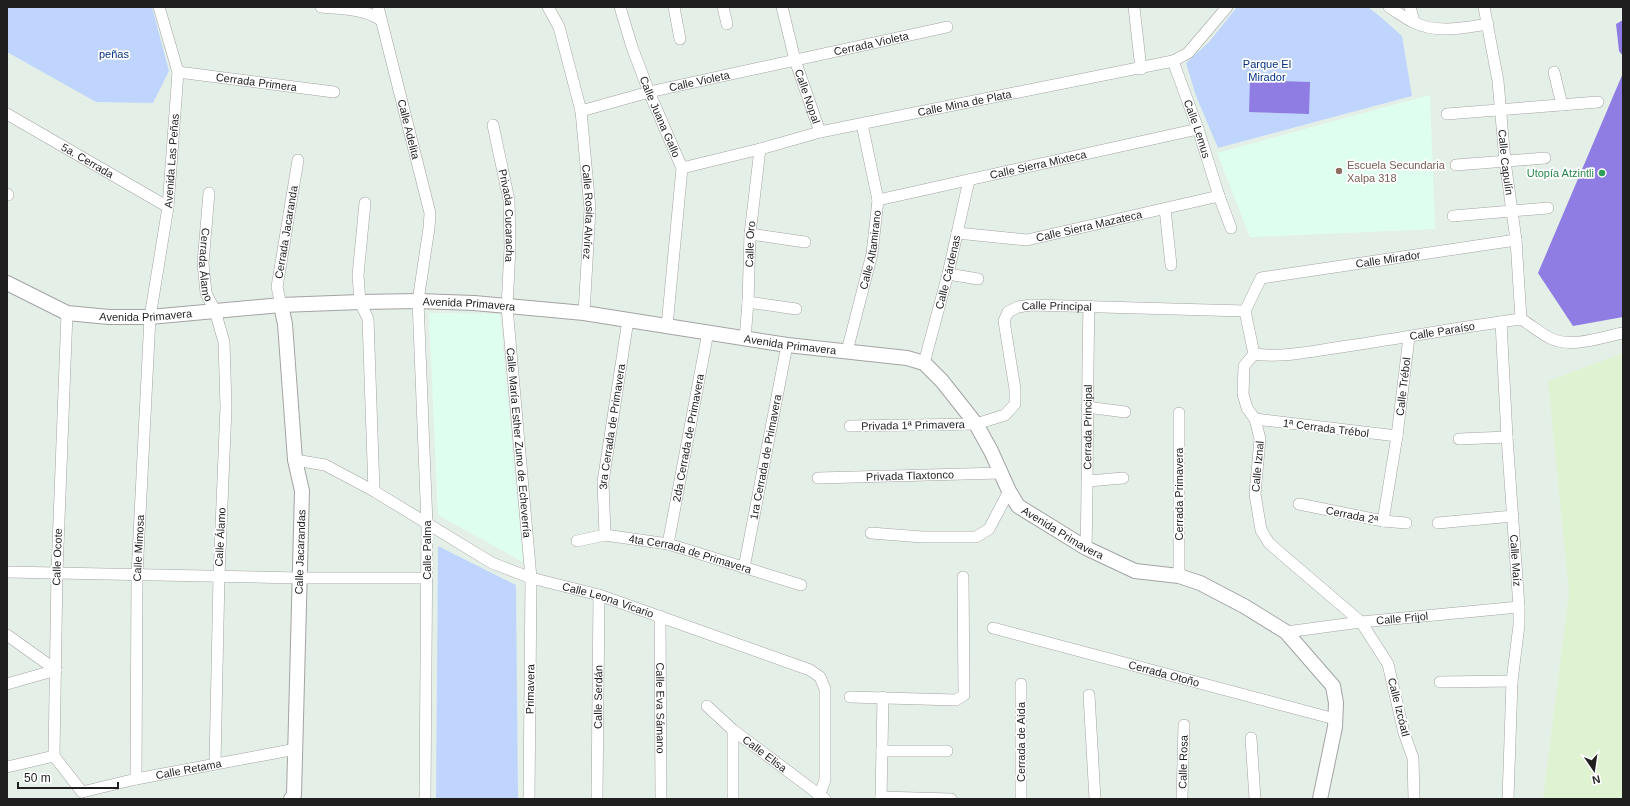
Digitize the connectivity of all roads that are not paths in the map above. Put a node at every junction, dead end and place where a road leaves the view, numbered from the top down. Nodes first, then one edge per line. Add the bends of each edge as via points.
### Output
1 (159, 7) edge
2 (321, 7) edge
3 (378, 7) edge
4 (548, 7) edge
5 (620, 7) edge
6 (674, 7) edge
7 (723, 7) edge
8 (782, 7) edge
9 (1134, 7) edge
10 (1389, 7) edge
11 (1410, 7) edge
12 (1484, 7) edge
13 (1222, 10) edge
14 (381, 20) junction
15 (1414, 22) junction
16 (726, 24) dead end
17 (1488, 24) junction
18 (947, 27) dead end
19 (680, 39) dead end
20 (795, 60) junction
21 (1173, 62) junction
22 (1141, 68) junction
23 (178, 72) junction
24 (1554, 72) dead end
25 (334, 92) dead end
26 (649, 92) junction
27 (1598, 102) dead end
28 (1562, 105) junction
29 (1501, 110) junction
30 (581, 111) junction
31 (7, 114) edge
32 (1447, 114) dead end
33 (862, 124) junction
34 (493, 125) dead end
35 (1198, 129) junction
36 (820, 132) junction
37 (760, 149) junction
38 (1545, 158) dead end
39 (298, 160) dead end
40 (1505, 161) junction
41 (1456, 165) dead end
42 (682, 168) junction
43 (968, 180) junction
44 (209, 193) dead end
45 (1219, 196) junction
46 (878, 200) junction
47 (365, 203) dead end
48 (168, 207) junction
49 (1548, 208) dead end
50 (1165, 209) junction
51 (1512, 210) junction
52 (1453, 216) dead end
53 (1231, 228) dead end
54 (957, 233) junction
55 (750, 234) junction
56 (1516, 240) junction
57 (805, 242) dead end
58 (1171, 265) dead end
59 (948, 274) junction
60 (978, 279) dead end
61 (7, 284) edge
62 (418, 301) junction
63 (360, 302) junction
64 (748, 302) junction
65 (281, 305) junction
66 (507, 306) junction
67 (1089, 306) junction
68 (796, 309) dead end
69 (215, 311) junction
70 (1245, 311) junction
71 (67, 313) junction
72 (584, 313) junction
73 (150, 317) junction
74 (1521, 319) junction
75 (628, 320) junction
76 (1501, 322) junction
77 (667, 326) junction
78 (708, 332) junction
79 (1623, 333) edge
80 (1409, 337) junction
81 (745, 339) junction
82 (787, 345) junction
83 (847, 351) junction
84 (1254, 354) junction
85 (924, 363) junction
86 (1087, 408) junction
87 (1125, 412) dead end
88 (1178, 413) dead end
89 (1255, 419) junction
90 (976, 424) junction
91 (850, 426) dead end
92 (1397, 436) junction
93 (1507, 437) junction
94 (1459, 439) dead end
95 (295, 460) junction
96 (1001, 473) junction
97 (818, 478) dead end
98 (1123, 478) dead end
99 (1088, 481) junction
100 (374, 491) junction
101 (1009, 491) junction
102 (1299, 504) dead end
103 (1513, 516) junction
104 (1383, 521) junction
105 (1406, 523) dead end
106 (427, 524) junction
107 (1438, 524) dead end
108 (871, 534) dead end
109 (605, 535) junction
110 (577, 541) dead end
111 (668, 544) junction
112 (1086, 548) junction
113 (744, 568) junction
114 (7, 572) edge
115 (56, 572) junction
116 (138, 575) junction
117 (218, 576) junction
118 (1179, 576) junction
119 (963, 577) dead end
120 (299, 578) junction
121 (427, 578) junction
122 (531, 578) junction
123 (801, 585) dead end
124 (599, 595) junction
125 (1519, 607) junction
126 (660, 616) junction
127 (1361, 622) junction
128 (993, 628) dead end
129 (1286, 632) junction
130 (7, 635) edge
131 (56, 670) junction
132 (1512, 681) junction
133 (1440, 682) dead end
134 (7, 684) edge
135 (1021, 684) dead end
136 (1089, 694) dead end
137 (883, 697) junction
138 (850, 698) dead end
139 (708, 706) dead end
140 (1335, 719) junction
141 (1184, 725) dead end
142 (733, 730) junction
143 (1251, 738) dead end
144 (296, 749) junction
145 (882, 751) junction
146 (947, 751) dead end
147 (54, 756) junction
148 (215, 764) junction
149 (7, 767) edge
150 (136, 779) junction
151 (79, 796) edge
152 (295, 798) edge
153 (821, 798) edge
154 (881, 798) edge
155 (425, 799) edge
156 (529, 799) edge
157 (597, 799) edge
158 (661, 799) edge
159 (733, 799) edge
160 (951, 799) edge
161 (1021, 799) edge
162 (1095, 799) edge
163 (1182, 799) edge
164 (1255, 799) edge
165 (1320, 799) edge
166 (1414, 799) edge
167 (1508, 799) edge

1 - 23 street, Avenida Las Peñas
2 - 14 street via 372,14
3 - 14 street, Calle Adelita
4 - 30 street, Calle Rosita Alvírez via 559,27
5 - 26 street, Calle Juana Gallo
6 - 19 street
7 - 16 street
8 - 20 street, Calle Nopal
9 - 22 street
10 - 15 street
11 - 15 street
12 - 17 street, Calle Capulín
13 - 21 street, Calle Mina de Plata via 1188,53
14 - 62 street, Calle Adelita via 430,213
15 - 17 street via 1436,30
17 - 29 street, Calle Capulín
18 - 20 street, Cerrada Violeta
20 - 26 street, Calle Violeta
20 - 36 street, Calle Nopal
21 - 22 street, Calle Mina de Plata
21 - 35 street, Calle Lemus
22 - 33 street, Calle Mina de Plata
23 - 25 street, Cerrada Primera
23 - 48 street, Avenida Las Peñas
24 - 28 street
26 - 30 street, Calle Violeta
26 - 42 street, Calle Juana Gallo
27 - 28 street
28 - 29 street
29 - 32 street
29 - 40 street, Calle Capulín
30 - 72 street, Calle Rosita Alvírez via 590,209
31 - 48 street, 5a. Cerrada
33 - 36 street, Calle Mina de Plata
33 - 46 street, Calle Altamirano
34 - 66 street, Privada Cucaracha via 509,200
35 - 43 street, Calle Sierra Mixteca
35 - 45 street, Calle Lemus
36 - 37 street, Calle Mina de Plata
37 - 42 street, Calle Mina de Plata
37 - 55 street, Calle Oro
38 - 40 street
39 - 65 street, Cerrada Jacaranda via 277,287
40 - 41 street
40 - 51 street, Calle Capulín
42 - 77 street, Calle Juana Gallo
43 - 46 street, Calle Sierra Mixteca
43 - 54 street, Calle Cárdenas
44 - 69 street, Cerrada Álamo via 203,263 206,293
45 - 50 street, Calle Sierra Mazateca
45 - 53 street, Calle Lemus
46 - 83 street, Calle Altamirano via 872,254
47 - 63 street via 358,275
48 - 73 street, Avenida Las Peñas
49 - 51 street
50 - 54 street, Calle Sierra Mazateca via 1027,240
50 - 58 street
51 - 52 street
51 - 56 street, Calle Capulín
54 - 59 street, Calle Cárdenas
55 - 57 street
55 - 64 street, Calle Oro
56 - 70 street, Calle Mirador via 1261,278
56 - 74 street, Calle Capulín
59 - 60 street
59 - 85 street, Calle Cárdenas
61 - 71 street, Avenida Primavera
62 - 63 street, Avenida Primavera
62 - 66 street, Avenida Primavera
62 - 106 street, Calle Palma
63 - 65 street, Avenida Primavera
63 - 100 street via 368,319
64 - 68 street
64 - 81 street, Calle Oro
65 - 69 street, Avenida Primavera
65 - 95 street, Calle Jacarandas via 285,324
66 - 72 street, Avenida Primavera
66 - 122 street, Calle María Esther Zuno de Echeverría
67 - 70 street, Calle Principal
67 - 86 street, Cerrada Principal
67 - 90 street, Calle Principal via 1031,305 1008,312 1004,321 1016,404 1004,415
69 - 73 street, Avenida Primavera
69 - 117 street, Calle Álamo via 224,342 226,406
70 - 84 street
71 - 73 street, Avenida Primavera via 108,317
71 - 115 street, Calle Ocote
72 - 75 street, Avenida Primavera
73 - 116 street, Calle Mimosa
74 - 76 street, Calle Paraíso
74 - 79 street via 1551,339 1565,342
75 - 77 street, Avenida Primavera
75 - 109 street, 3ra Cerrada de Primavera via 603,482
76 - 80 street, Calle Paraíso
76 - 93 street, Calle Maíz
77 - 78 street, Avenida Primavera
78 - 81 street, Avenida Primavera
78 - 111 street, 2da Cerrada de Primavera
80 - 84 street, Calle Paraíso via 1271,356
80 - 92 street, Calle Trébol
81 - 82 street, Avenida Primavera
82 - 83 street, Avenida Primavera
82 - 113 street, 1ra Cerrada de Primavera
83 - 85 street, Avenida Primavera via 907,358
84 - 89 street, Calle Iznal via 1244,366 1243,394 1247,408
85 - 90 street, Avenida Primavera via 942,381
86 - 87 street
86 - 99 street, Cerrada Principal
88 - 118 street, Cerrada Primavera
89 - 92 street, 1ª Cerrada Trébol
89 - 127 street, Calle Iznal via 1260,439 1255,494 1261,530 1285,557
90 - 91 street, Privada 1ª Primavera
90 - 96 street, Avenida Primavera
92 - 104 street, Calle Trébol
93 - 94 street
93 - 103 street, Calle Maíz
95 - 100 street, Calle Leona Vicario via 325,466
95 - 120 street, Calle Jacarandas via 302,491
96 - 97 street, Privada Tlaxtonco
96 - 101 street, Avenida Primavera
98 - 99 street
99 - 112 street, Cerrada Principal
100 - 106 street, Calle Leona Vicario
101 - 108 street via 989,529 976,538
101 - 112 street, Avenida Primavera via 1018,506
102 - 104 street, Cerrada 2ª
103 - 107 street
103 - 125 street, Calle Maíz
104 - 105 street, Cerrada 2ª
106 - 121 street, Calle Palma
106 - 122 street, Calle Leona Vicario via 492,563
109 - 110 street, 4ta Cerrada de Primavera
109 - 111 street, 4ta Cerrada de Primavera
111 - 113 street, 4ta Cerrada de Primavera
112 - 118 street, Avenida Primavera via 1135,572
113 - 123 street, 4ta Cerrada de Primavera
114 - 115 street
115 - 116 street
115 - 131 street, Calle Ocote
116 - 117 street
116 - 150 street, Calle Mimosa
117 - 120 street
117 - 148 street, Calle Álamo
118 - 129 street, Avenida Primavera via 1200,583 1244,606
119 - 137 street via 964,695 956,700
120 - 121 street
120 - 144 street, Calle Jacarandas
121 - 155 street, Calle Palma
122 - 124 street, Calle Leona Vicario
122 - 156 street, Primavera
124 - 126 street, Calle Leona Vicario
124 - 157 street, Calle Serdán
125 - 127 street, Calle Frijol
125 - 132 street, Calle Maíz
126 - 153 street, Calle Leona Vicario via 810,670 820,677 825,689 825,780
126 - 158 street, Calle Eva Sámano
127 - 129 street, Calle Frijol
127 - 166 street, Calle Izcóatl via 1388,664 1404,733 1413,758
128 - 140 street, Cerrada Otoño
129 - 140 street, Avenida Primavera via 1333,686
130 - 131 street
131 - 134 street
131 - 147 street, Calle Ocote
132 - 133 street
132 - 167 street, Calle Maíz
135 - 161 street, Cerrada de Aída
136 - 162 street
137 - 138 street
137 - 145 street
139 - 142 street, Calle Elisa
140 - 165 street, Avenida Primavera
141 - 163 street, Calle Rosa
142 - 153 street, Calle Elisa
142 - 159 street
143 - 164 street
144 - 148 street, Calle Retama
144 - 152 street, Calle Jacarandas
145 - 146 street
145 - 154 street
147 - 149 street
147 - 151 street
148 - 150 street, Calle Retama
150 - 151 street, Calle Retama
154 - 160 street

